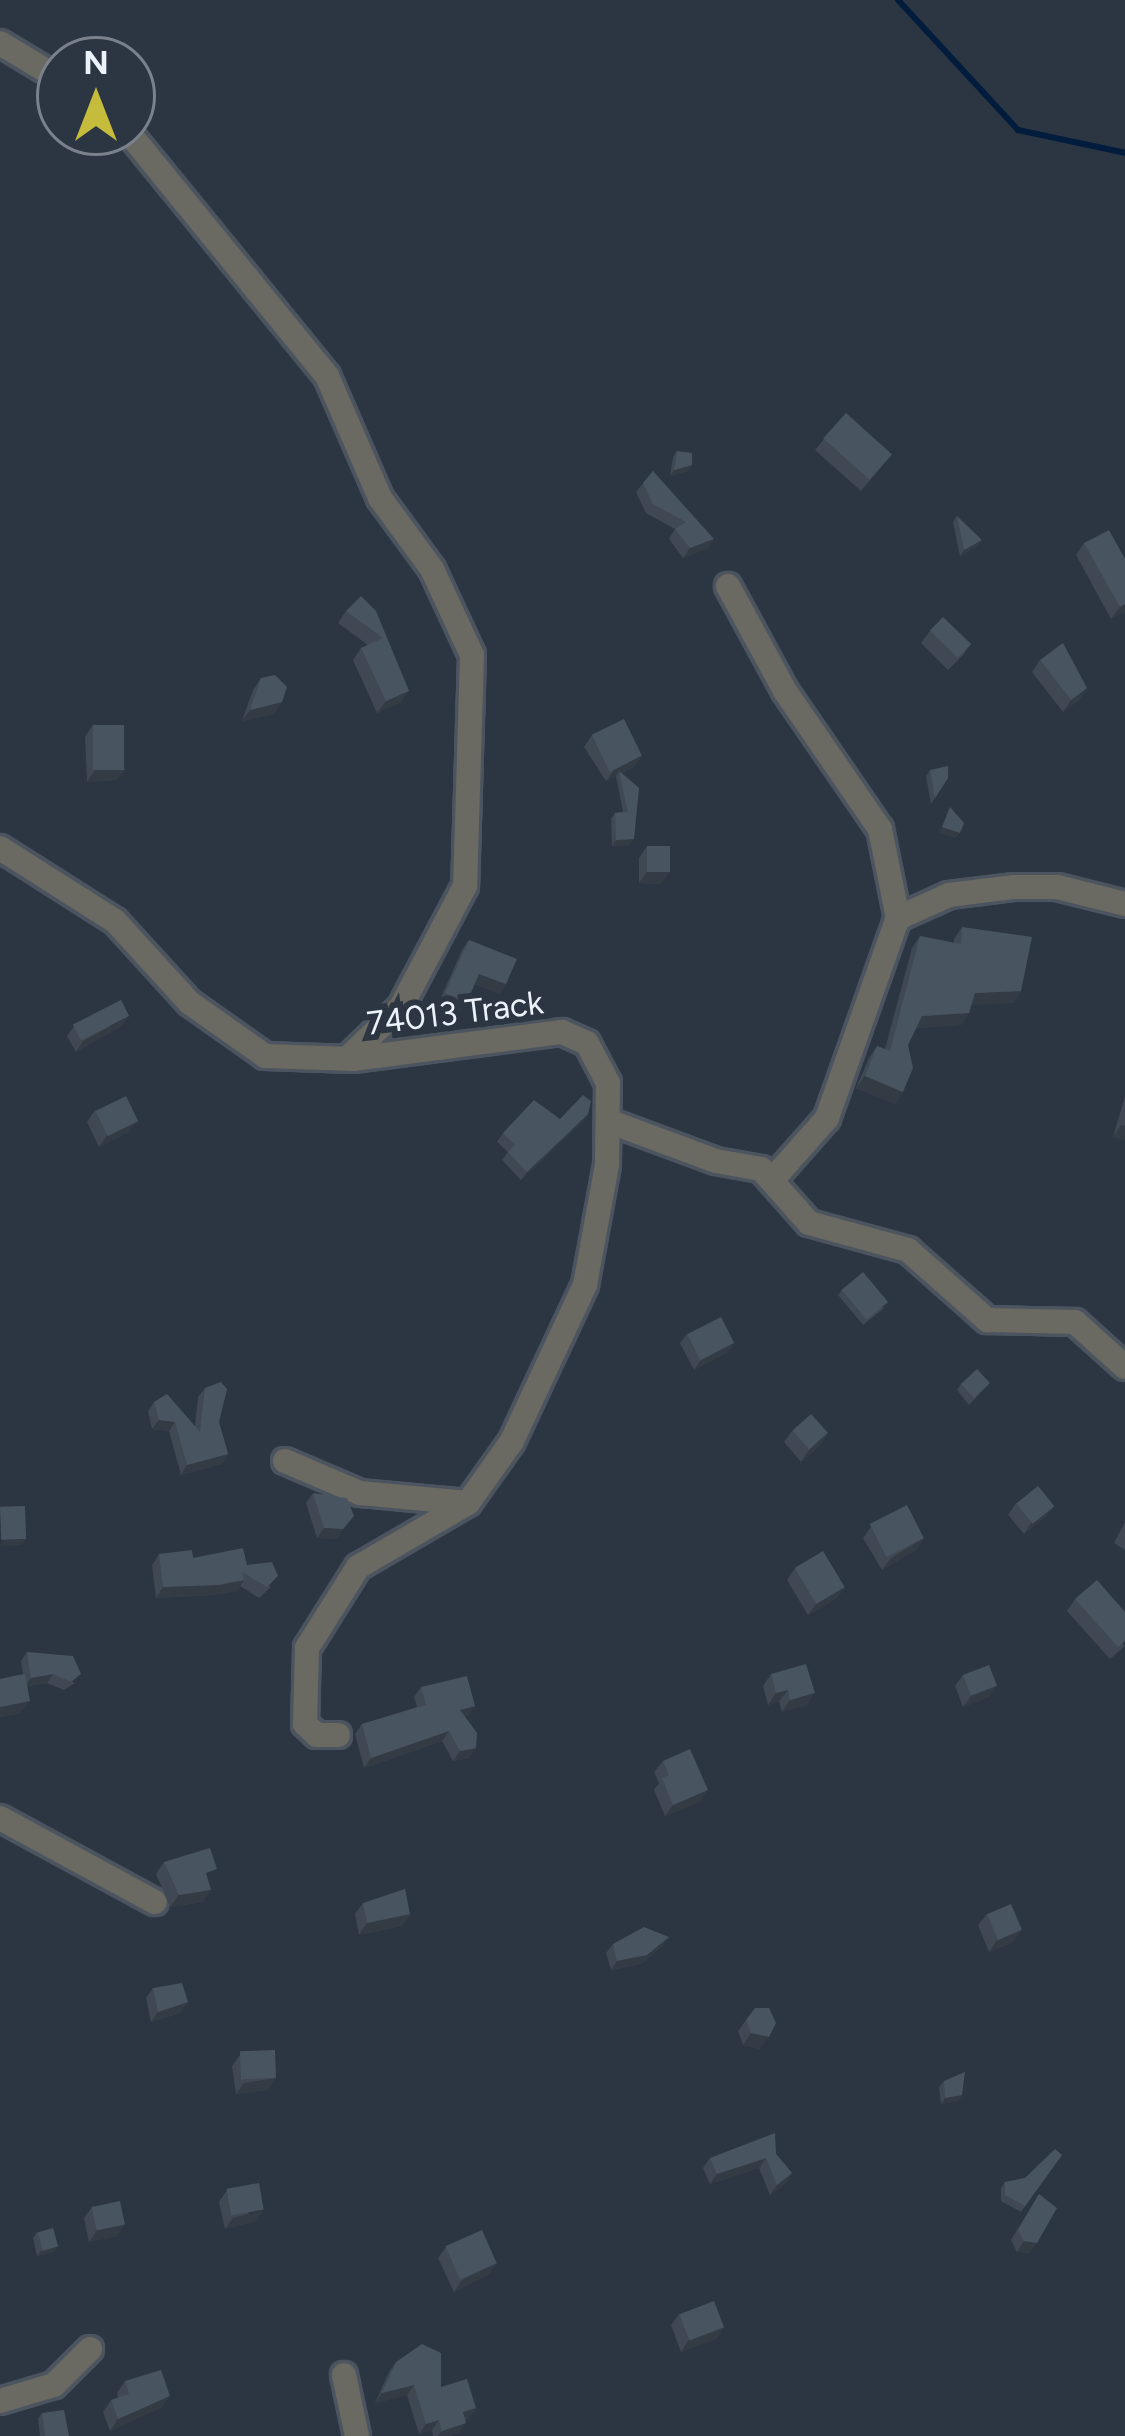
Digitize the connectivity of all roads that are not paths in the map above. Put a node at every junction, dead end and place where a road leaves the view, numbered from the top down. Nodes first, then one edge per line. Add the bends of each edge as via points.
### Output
1 (0, 43) edge
2 (36, 65) edge
3 (148, 156) edge
4 (728, 586) dead end
5 (0, 848) edge
6 (1125, 904) edge
7 (898, 918) junction
8 (339, 1060) junction
9 (608, 1121) junction
10 (774, 1178) junction
11 (1125, 1367) edge
12 (285, 1461) dead end
13 (468, 1503) junction
14 (338, 1735) dead end
15 (0, 1818) edge
16 (155, 1902) dead end
17 (91, 2349) dead end
18 (344, 2375) dead end
19 (0, 2401) edge
20 (357, 2436) edge

1 - 2 street
3 - 8 street via 327,376 380,498 432,569 472,655 465,886 385,1030
4 - 7 street via 785,691 880,829
5 - 8 street, 74013 Track via 115,921 226,1034 266,1056
6 - 7 street via 1057,887 1013,887 950,895
7 - 10 street via 827,1118
8 - 9 street, 74013 Track via 562,1032 596,1055 608,1083
9 - 10 street
9 - 13 street, 74013 Track via 584,1285 512,1441
10 - 11 street via 809,1223 908,1250 987,1320 1075,1322
12 - 13 street via 360,1493
13 - 14 street, 74013 Track via 383,1549 327,1607 307,1648 302,1711 311,1732
15 - 16 street via 31,1842
17 - 19 street via 54,2385
18 - 20 street

